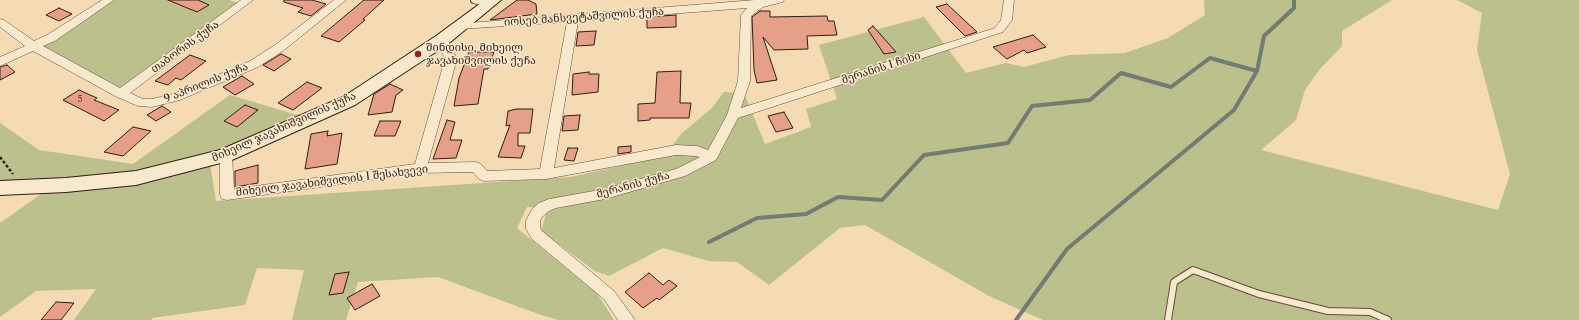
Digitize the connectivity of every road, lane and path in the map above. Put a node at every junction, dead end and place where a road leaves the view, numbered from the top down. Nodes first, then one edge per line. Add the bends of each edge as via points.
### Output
1 (109, 0) edge
2 (248, 0) edge
3 (341, 0) edge
4 (779, 0) edge
5 (1009, 0) edge
6 (486, 1) edge
7 (759, 2) edge
8 (573, 17) junction
9 (0, 22) edge
10 (460, 26) junction
11 (442, 40) junction
12 (33, 46) junction
13 (0, 62) edge
14 (121, 94) junction
15 (733, 115) junction
16 (226, 155) junction
17 (711, 156) junction
18 (0, 157) edge
19 (420, 168) junction
20 (546, 174) junction
21 (7, 187) edge
22 (627, 320) edge
23 (1168, 320) edge
24 (1388, 320) edge

1 - 12 street via 51,38
2 - 14 street, თაბორის ქუჩა
3 - 14 street, 9 აპრილის ქუჩა via 254,64 162,101 142,103
4 - 7 street, იოსებ მანსვეტაშვილის ქუჩა
5 - 15 street, მერანის I ჩიხი via 1006,20 998,30
6 - 10 main road, მიხეილ ჯავახიშვილის ქუჩა
7 - 8 street, იოსებ მანსვეტაშვილის ქუჩა
7 - 15 street via 746,15 744,81
8 - 10 street, იოსებ მანსვეტაშვილის ქუჩა
8 - 20 street
9 - 12 street, 9 აპრილის ქუჩა
10 - 11 main road, მიხეილ ჯავახიშვილის ქუჩა
11 - 16 main road, მიხეილ ჯავახიშვილის ქუჩა via 349,101
11 - 19 street via 451,59
12 - 13 street
12 - 14 street, 9 აპრილის ქუჩა
15 - 17 street
16 - 19 street, მიხეილ ჯავახიშვილის I შესახვევი via 227,195
16 - 21 main road, მიხეილ ჯავახიშვილის ქუჩა via 136,178 66,185
17 - 20 street, მიხეილ ჯავახიშვილის I შესახვევი via 697,151 676,150
17 - 22 street, მერანის ქუჩა via 680,173 605,194 554,203 537,213 533,229 537,235 609,295
18 - 21 path via 18,182
19 - 20 street, მიხეილ ჯავახიშვილის I შესახვევი via 476,167 484,176
23 - 24 lane via 1174,282 1194,270 1259,294 1328,311 1370,312

